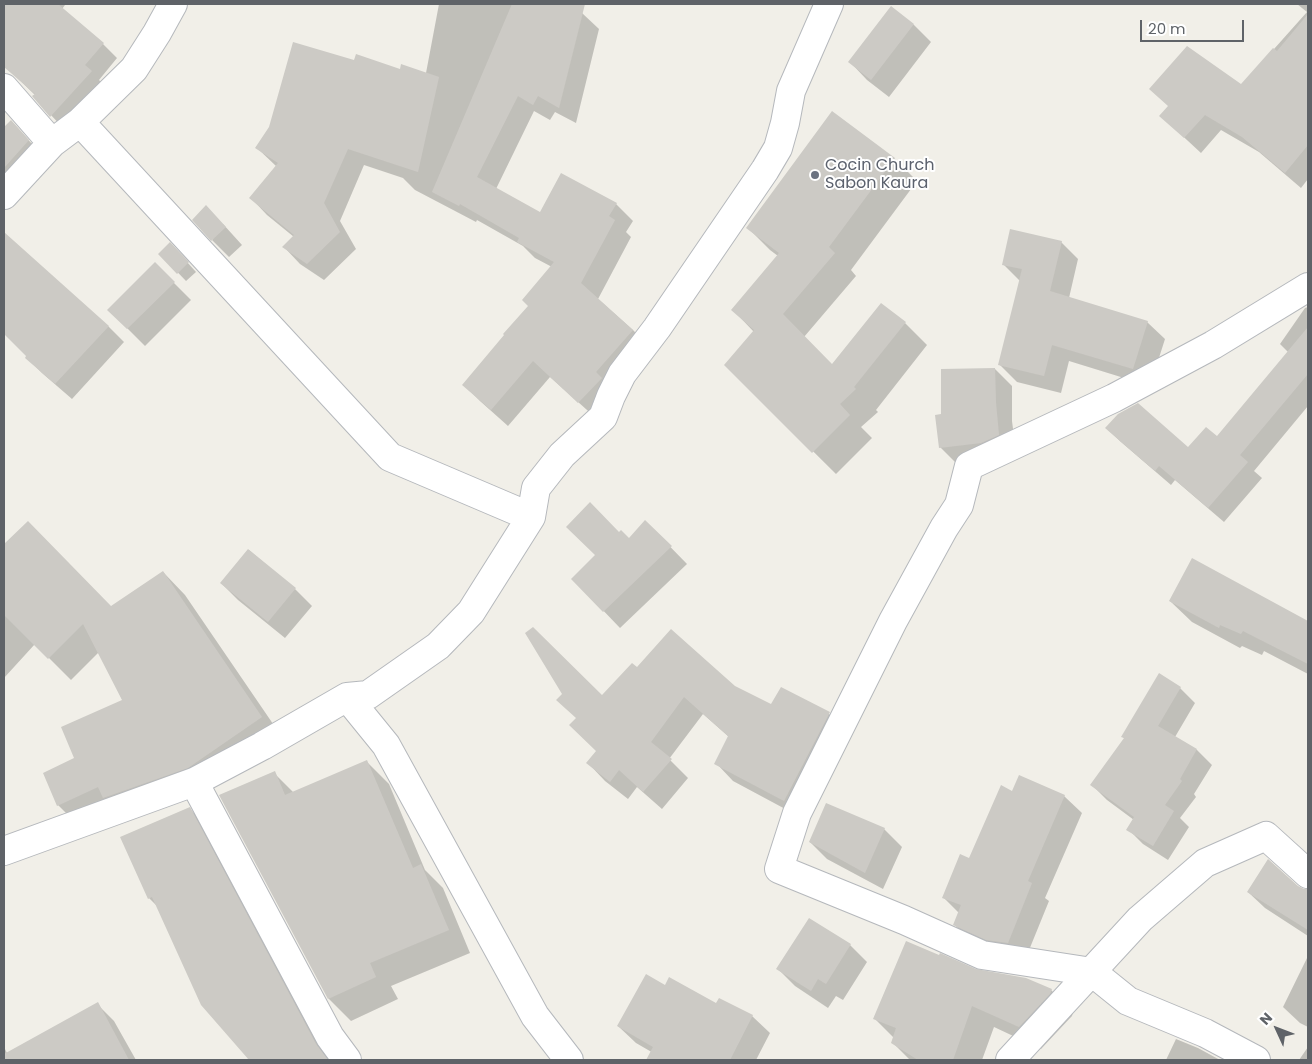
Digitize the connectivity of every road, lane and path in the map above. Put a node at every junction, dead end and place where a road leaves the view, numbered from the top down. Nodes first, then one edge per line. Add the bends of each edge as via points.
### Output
1 (173, 4) edge
2 (829, 4) edge
3 (4, 88) edge
4 (80, 122) junction
5 (52, 143) junction
6 (4, 195) edge
7 (1308, 287) edge
8 (531, 517) junction
9 (347, 697) junction
10 (194, 782) junction
11 (4, 851) edge
12 (1308, 874) edge
13 (1092, 972) junction
14 (346, 1060) edge
15 (569, 1060) edge
16 (1010, 1060) edge
17 (1256, 1060) edge

1 - 4 street via 134,69
2 - 8 street via 791,91 778,148 657,328 622,374 603,418 562,455 536,488
3 - 5 street
4 - 5 street
4 - 8 street via 390,457
5 - 6 street
7 - 13 street via 1213,345 1114,398 968,466 959,505 893,621 797,813 779,869 982,955
8 - 9 street via 471,612 438,646 368,695
9 - 10 street
9 - 15 street via 386,745 535,1016
10 - 11 street
10 - 14 street via 330,1037
12 - 13 street via 1266,836 1205,863 1140,919
13 - 16 street
13 - 17 street via 1128,1001 1205,1033

